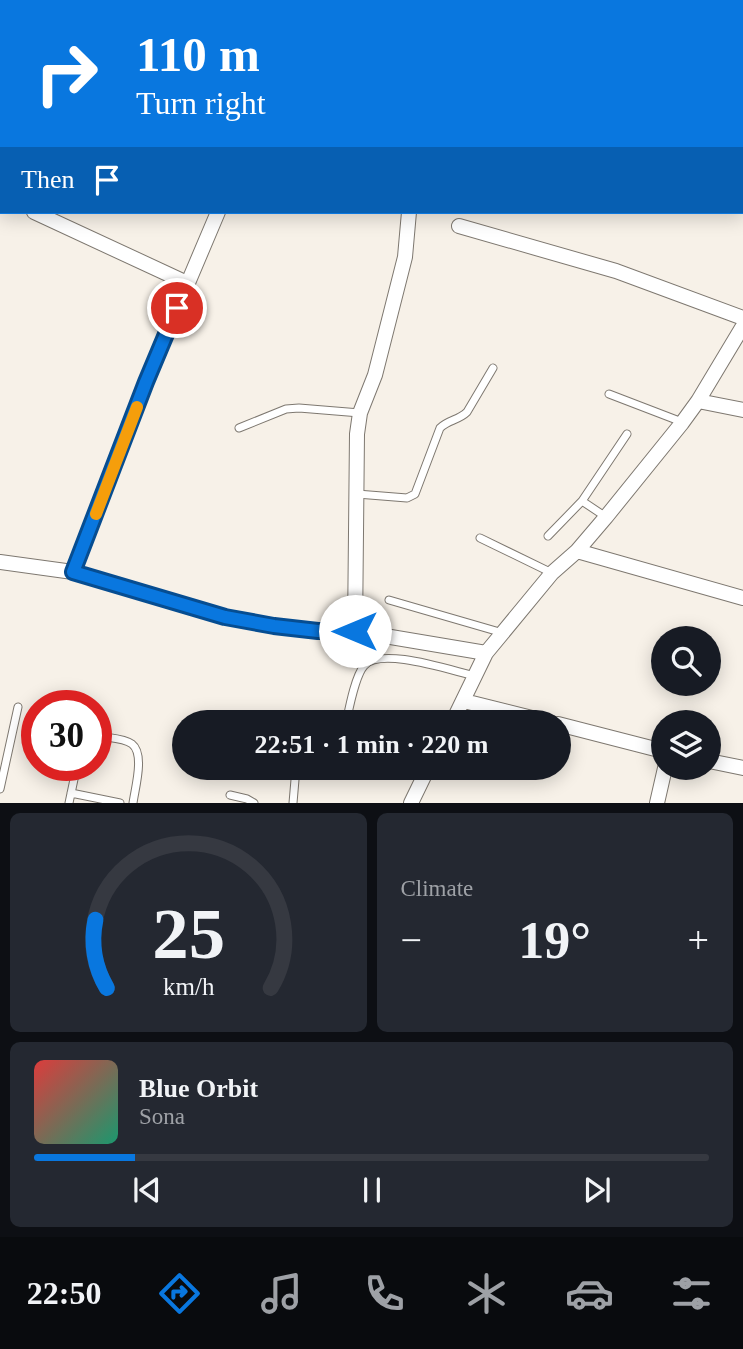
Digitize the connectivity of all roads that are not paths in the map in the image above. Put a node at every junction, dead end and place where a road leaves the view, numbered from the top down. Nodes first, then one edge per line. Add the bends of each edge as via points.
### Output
1 (38, 214) edge
2 (218, 214) edge
3 (409, 214) edge
4 (459, 226) dead end
5 (187, 283) junction
6 (743, 318) edge
7 (743, 326) edge
8 (493, 368) dead end
9 (609, 394) dead end
10 (698, 401) junction
11 (743, 410) edge
12 (360, 413) junction
13 (682, 423) junction
14 (239, 428) dead end
15 (627, 434) dead end
16 (356, 494) junction
17 (582, 501) junction
18 (606, 517) junction
19 (548, 536) dead end
20 (480, 538) dead end
21 (577, 551) junction
22 (0, 562) edge
23 (73, 572) junction
24 (552, 573) junction
25 (743, 598) edge
26 (389, 600) dead end
27 (355, 631) junction
28 (503, 633) junction
29 (486, 653) junction
30 (475, 676) junction
31 (464, 701) junction
32 (18, 707) dead end
33 (349, 710) edge
34 (459, 710) edge
35 (500, 710) edge
36 (571, 727) edge
37 (112, 739) edge
38 (651, 748) edge
39 (721, 763) edge
40 (743, 768) edge
41 (295, 780) edge
42 (422, 780) edge
43 (662, 780) edge
44 (74, 781) edge
45 (0, 789) edge
46 (71, 793) junction
47 (230, 795) dead end
48 (69, 803) edge
49 (120, 803) edge
50 (133, 803) edge
51 (254, 803) edge
52 (293, 803) edge
53 (411, 803) edge
54 (657, 803) edge

1 - 5 street
2 - 5 street
3 - 12 street via 405,257 375,375
4 - 6 street via 616,271
5 - 23 street
7 - 10 street
8 - 16 lane via 464,416 440,428 415,494 407,498
9 - 13 lane
10 - 11 street
10 - 13 street
12 - 14 lane via 286,409
12 - 16 street
13 - 18 street
15 - 17 lane
16 - 27 street
17 - 18 lane
17 - 19 lane
18 - 21 street
20 - 24 lane
21 - 24 street
21 - 25 street
22 - 23 street
23 - 27 street via 225,617 318,631
24 - 28 street
26 - 28 lane
27 - 29 street
28 - 29 street
29 - 30 street
30 - 31 street
30 - 33 lane via 413,661 371,660 359,674
31 - 34 street
31 - 35 street
32 - 45 lane
36 - 38 street
37 - 50 lane via 130,742 138,751
39 - 40 street
41 - 52 lane
42 - 53 street
43 - 54 street
44 - 46 lane
46 - 48 lane
46 - 49 lane
47 - 51 lane

